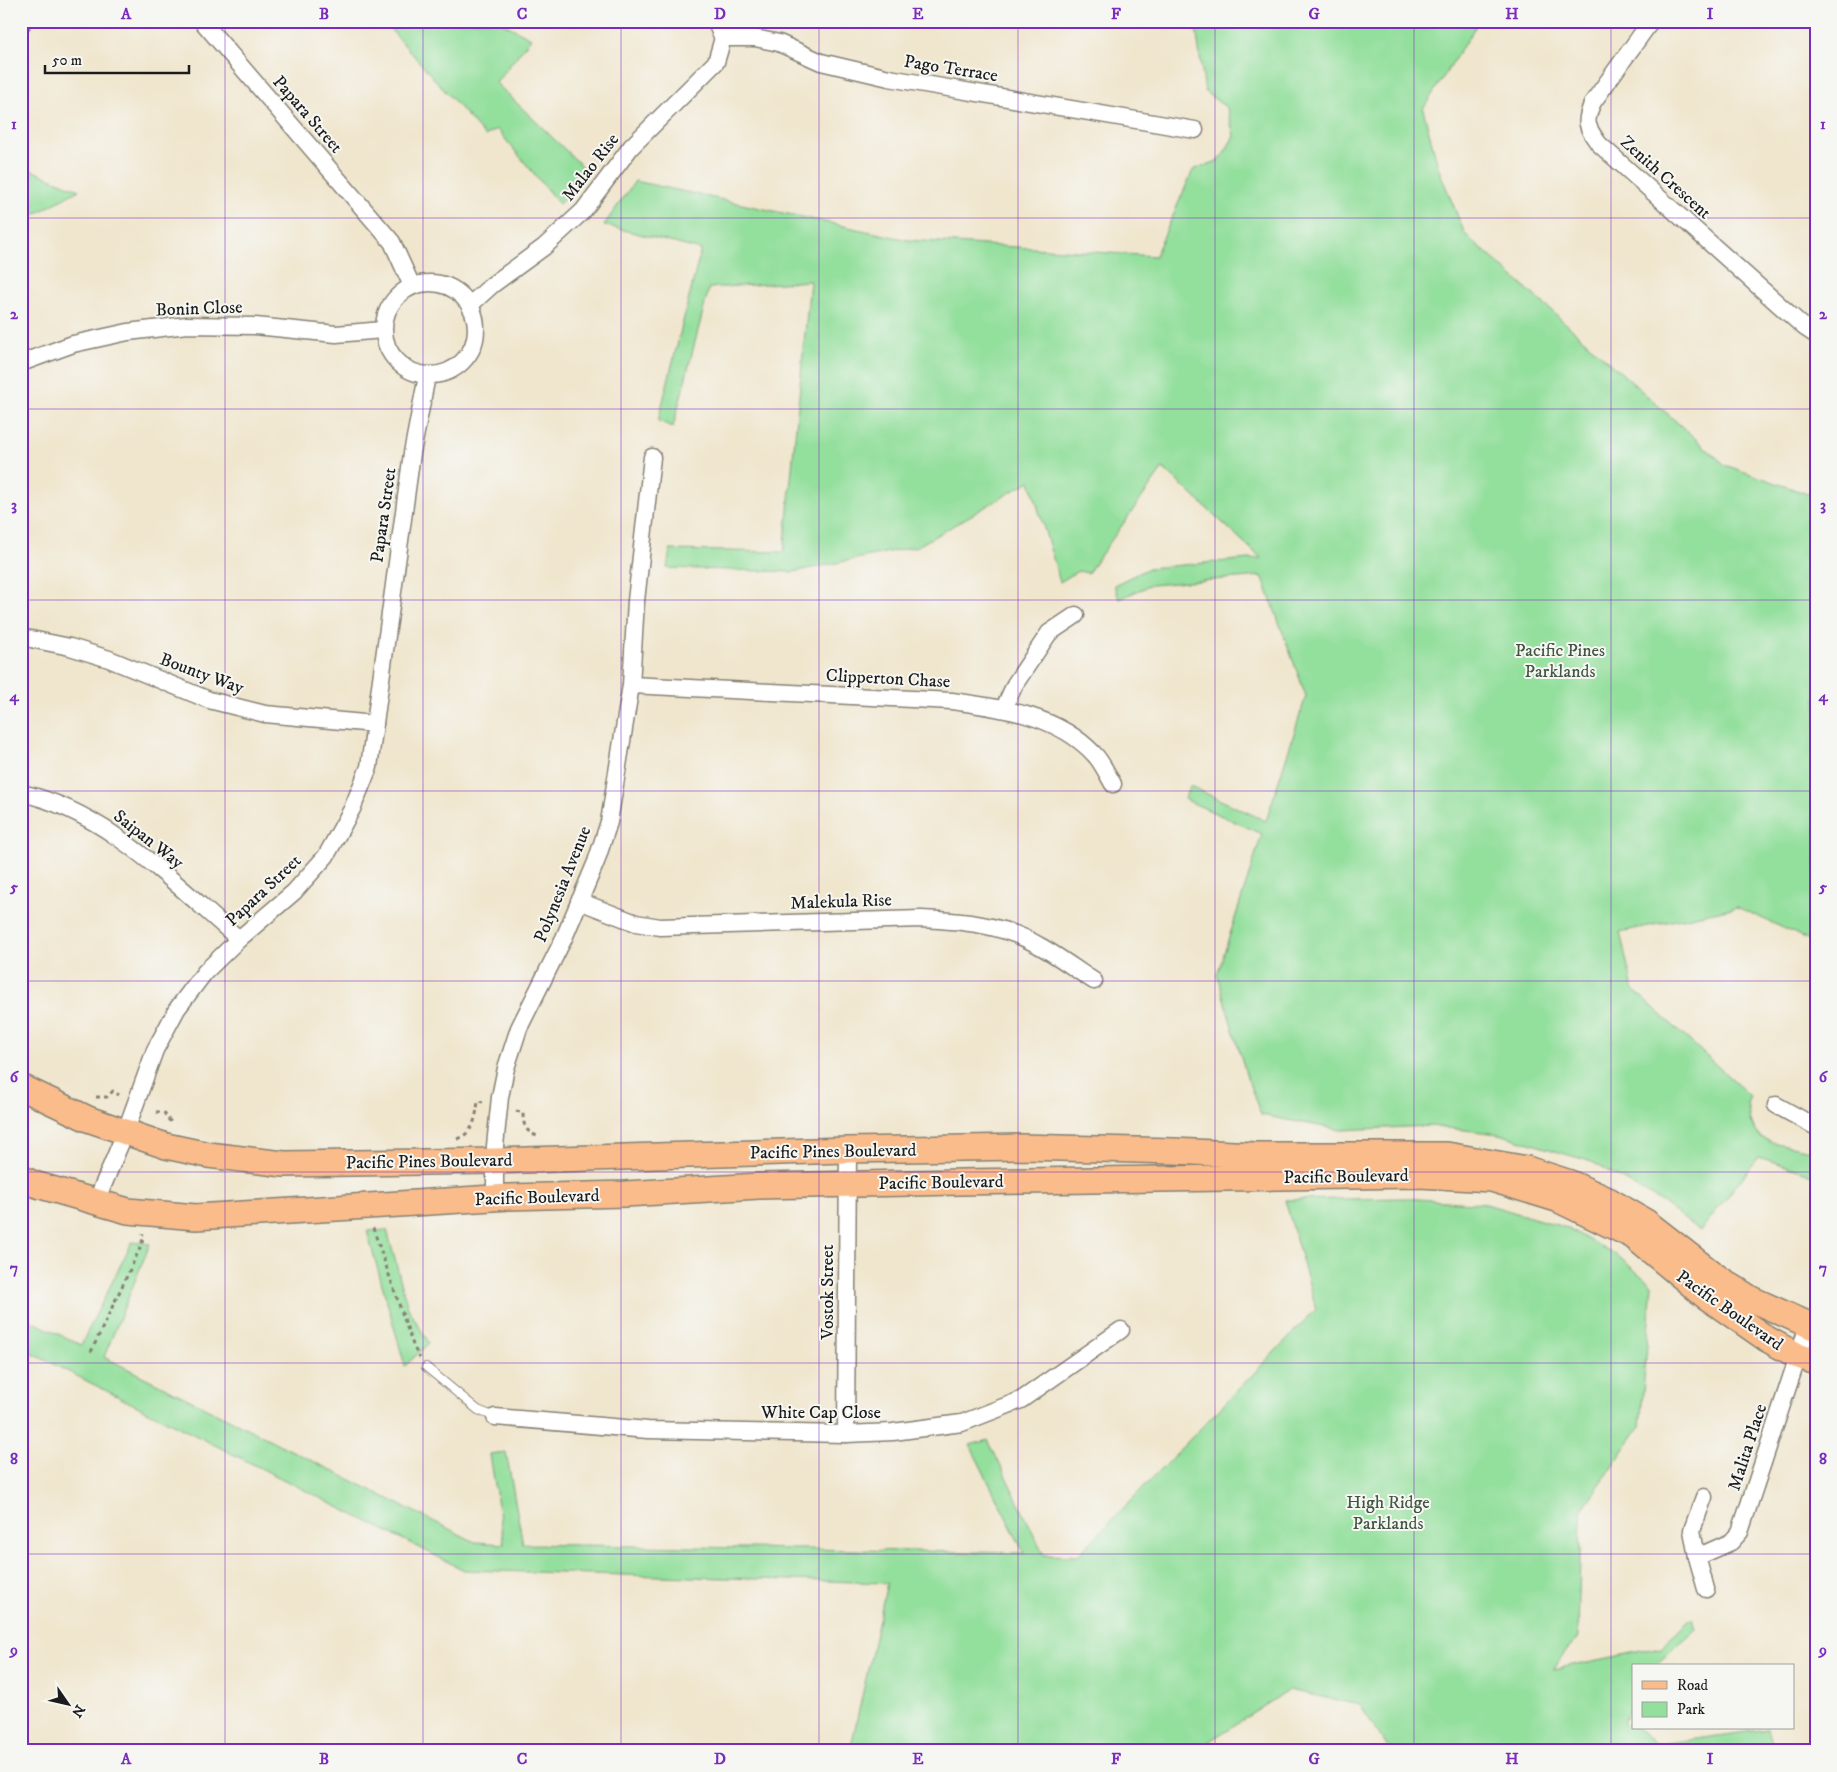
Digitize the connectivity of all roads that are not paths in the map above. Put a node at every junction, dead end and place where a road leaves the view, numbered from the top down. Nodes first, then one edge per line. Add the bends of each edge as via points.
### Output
1 (202, 21) edge
2 (715, 21) edge
3 (1651, 21) edge
4 (723, 38) junction
5 (1195, 130) dead end
6 (412, 286) junction
7 (470, 305) junction
8 (383, 330) junction
9 (1816, 335) edge
10 (21, 364) edge
11 (427, 376) junction
12 (652, 457) dead end
13 (1076, 615) dead end
14 (21, 637) edge
15 (631, 685) junction
16 (1004, 708) junction
17 (375, 724) junction
18 (1113, 784) dead end
19 (21, 793) edge
20 (579, 901) junction
21 (239, 939) junction
22 (1094, 981) dead end
23 (21, 1087) edge
24 (1776, 1105) dead end
25 (1816, 1127) edge
26 (125, 1133) junction
27 (848, 1150) junction
28 (495, 1160) junction
29 (21, 1178) edge
30 (848, 1184) junction
31 (494, 1198) junction
32 (96, 1202) junction
33 (1646, 1222) joint
34 (1812, 1327) edge
35 (1121, 1330) dead end
36 (1807, 1359) edge
37 (426, 1367) road end
38 (495, 1417) joint
39 (846, 1434) junction
40 (1704, 1497) dead end
41 (1697, 1557) junction
42 (1706, 1589) dead end

1 - 6 street, Papara Street via 392,242
2 - 4 street
3 - 9 street, Zenith Crescent via 1593,102 1587,116 1588,128 1599,144
4 - 5 street, Pago Terrace via 779,42 821,62 889,78
4 - 7 street, Malao Rise via 716,62 631,147 583,211 544,247 492,284
6 - 7 street via 428,282 445,285 459,292
6 - 8 street via 391,303
7 - 11 street via 476,321 476,337 470,353 458,366 444,374
8 - 10 street, Bonin Close via 336,334 255,326 187,325 128,332 73,344
8 - 11 street via 386,347 396,362 410,372
11 - 17 street, Papara Street via 412,452
12 - 15 street, Polynesia Avenue via 636,601
13 - 16 street via 1049,633 1014,684
14 - 17 street, Bounty Way via 109,659 208,700 265,714
15 - 16 street, Clipperton Chase via 952,701
15 - 20 street, Polynesia Avenue via 609,822
16 - 18 street, Clipperton Chase via 1070,733 1095,755
17 - 21 street, Papara Street via 369,767 352,809 326,856 294,892
19 - 21 street, Saipan Way via 82,815 123,840
20 - 22 street, Malekula Rise via 636,923 660,926 921,919 964,921 1004,930 1038,944
20 - 28 street, Polynesia Avenue via 519,1028 506,1068
21 - 26 street, Papara Street via 205,972 176,1009 155,1050
23 - 26 main road, Pacific Pines Boulevard
24 - 25 street
26 - 28 main road, Pacific Pines Boulevard via 208,1155 284,1164
26 - 32 street, Papara Street
27 - 28 main road, Pacific Pines Boulevard
27 - 30 street, Vostok Street
27 - 33 main road, Pacific Pines Boulevard via 1022,1147 1254,1155 1447,1155 1527,1169 1570,1183
28 - 31 street, Polynesia Avenue
29 - 32 main road, Pacific Boulevard
30 - 31 main road, Pacific Boulevard
30 - 36 main road, Pacific Boulevard via 1419,1175 1492,1179 1557,1199 1633,1236 1704,1295 1767,1339
30 - 39 street, Vostok Street
31 - 32 main road, Pacific Boulevard via 196,1217 128,1211
33 - 34 main road, Pacific Boulevard via 1743,1294
34 - 36 street, Malita Place
35 - 39 street, White Cap Close via 1021,1400 962,1423
36 - 41 street, Malita Place via 1740,1532 1731,1542
37 - 38 lane via 478,1410
38 - 39 street, White Cap Close via 648,1430
40 - 41 street via 1692,1530
41 - 42 street

